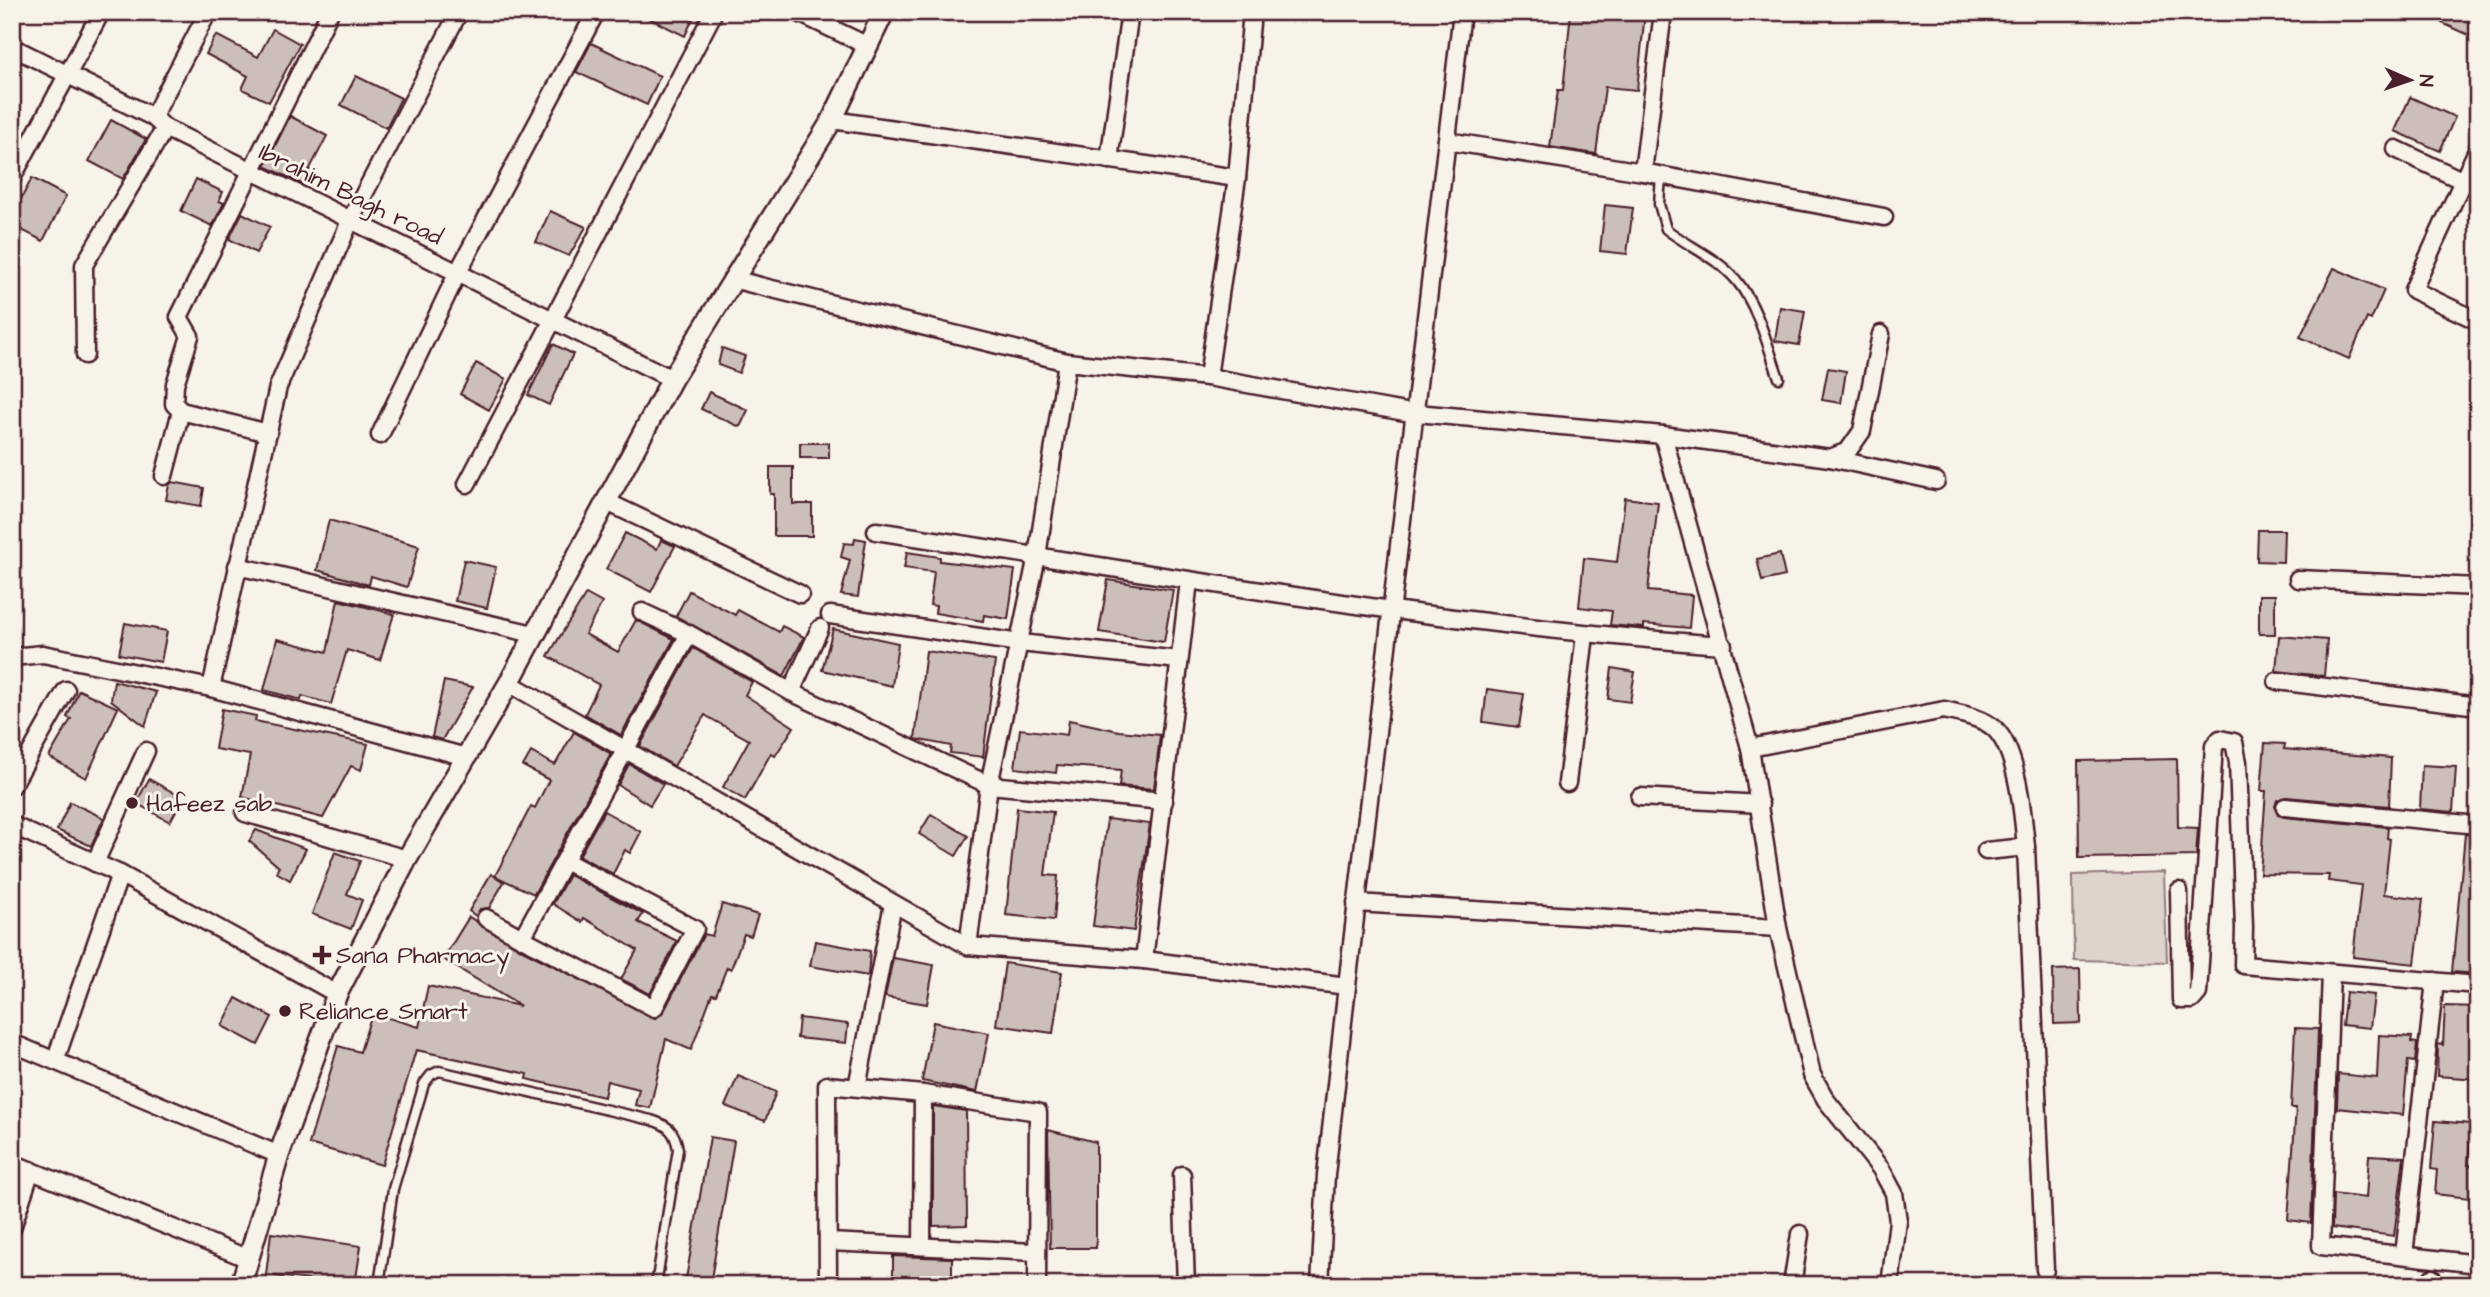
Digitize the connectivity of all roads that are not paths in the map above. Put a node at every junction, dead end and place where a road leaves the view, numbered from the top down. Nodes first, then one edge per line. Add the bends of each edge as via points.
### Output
1 (101, 12) edge
2 (208, 12) edge
3 (330, 12) edge
4 (459, 12) edge
5 (596, 12) edge
6 (714, 12) edge
7 (797, 12) edge
8 (884, 12) edge
9 (1130, 12) edge
10 (1252, 12) edge
11 (1462, 12) edge
12 (1663, 12) edge
13 (868, 46) junction
14 (12, 47) edge
15 (66, 76) junction
16 (153, 117) junction
17 (832, 120) junction
18 (165, 128) junction
19 (1447, 141) junction
20 (2478, 148) edge
21 (2396, 149) dead end
22 (1109, 160) junction
23 (253, 170) junction
24 (1643, 172) junction
25 (1661, 176) junction
26 (12, 178) edge
27 (1237, 178) junction
28 (2462, 181) junction
29 (2478, 188) edge
30 (1884, 217) dead end
31 (351, 219) junction
32 (458, 272) junction
33 (732, 279) junction
34 (553, 320) junction
35 (2478, 321) edge
36 (1881, 334) dead end
37 (85, 355) dead end
38 (1068, 362) junction
39 (1208, 377) junction
40 (1779, 378) dead end
41 (672, 379) junction
42 (181, 411) junction
43 (1415, 412) junction
44 (268, 433) junction
45 (380, 435) dead end
46 (1663, 435) junction
47 (1830, 458) junction
48 (164, 476) dead end
49 (1936, 481) dead end
50 (467, 484) dead end
51 (607, 502) junction
52 (876, 531) dead end
53 (1037, 556) junction
54 (237, 566) junction
55 (2298, 579) dead end
56 (1189, 581) junction
57 (2478, 587) edge
58 (800, 594) dead end
59 (642, 612) dead end
60 (1391, 612) junction
61 (534, 634) junction
62 (689, 634) junction
63 (1585, 635) junction
64 (1020, 643) junction
65 (1723, 645) junction
66 (12, 657) edge
67 (1179, 660) junction
68 (2277, 681) dead end
69 (509, 682) junction
70 (211, 688) junction
71 (66, 690) dead end
72 (791, 692) junction
73 (2478, 706) edge
74 (1750, 748) junction
75 (627, 750) junction
76 (146, 751) dead end
77 (466, 757) junction
78 (1567, 783) dead end
79 (989, 785) junction
80 (12, 786) edge
81 (1640, 797) dead end
82 (1164, 801) junction
83 (1760, 804) junction
84 (2285, 807) dead end
85 (245, 813) dead end
86 (2478, 825) edge
87 (13, 829) edge
88 (2026, 846) junction
89 (1986, 851) dead end
90 (407, 859) junction
91 (565, 861) junction
92 (95, 863) junction
93 (120, 874) junction
94 (2179, 891) dead end
95 (1356, 903) junction
96 (893, 904) junction
97 (486, 918) dead end
98 (1778, 928) junction
99 (523, 938) junction
100 (968, 946) junction
101 (1144, 960) junction
102 (2331, 973) junction
103 (2435, 981) junction
104 (2478, 985) edge
105 (1347, 986) junction
106 (337, 994) junction
107 (12, 1043) edge
108 (55, 1061) junction
109 (857, 1087) junction
110 (923, 1094) junction
111 (279, 1155) junction
112 (12, 1163) edge
113 (31, 1170) junction
114 (1181, 1175) dead end
115 (12, 1228) edge
116 (1800, 1234) dead end
117 (829, 1242) junction
118 (922, 1245) junction
119 (1036, 1252) junction
120 (2404, 1255) junction
121 (249, 1259) junction
122 (2478, 1264) edge
123 (2045, 1270) dead end
124 (241, 1285) edge
125 (379, 1285) edge
126 (656, 1285) edge
127 (828, 1285) edge
128 (1037, 1285) edge
129 (1186, 1285) edge
130 (1320, 1285) edge
131 (1792, 1285) edge
132 (1890, 1285) edge

1 - 15 street
2 - 16 street
3 - 23 street
4 - 31 street
5 - 32 street
6 - 34 street
7 - 13 street
8 - 13 street
9 - 22 street
10 - 27 street
11 - 19 street
12 - 24 street
13 - 17 street
14 - 15 street, Ibrahim Bagh road
15 - 16 street, Ibrahim Bagh road
15 - 26 street
16 - 18 street, Ibrahim Bagh road
17 - 22 street
17 - 33 street
18 - 23 street, Ibrahim Bagh road
18 - 37 street via 84,265
19 - 24 street
19 - 43 street
20 - 28 street
21 - 28 street
22 - 27 street
23 - 31 street, Ibrahim Bagh road
23 - 42 street via 179,317 190,336 175,384 174,404
24 - 25 street
25 - 30 street
25 - 40 lane via 1659,204 1666,229 1738,282 1760,324
27 - 39 street
28 - 29 street
28 - 35 street via 2413,290
31 - 32 street, Ibrahim Bagh road
31 - 44 street via 278,387
32 - 34 street, Ibrahim Bagh road
32 - 45 street
33 - 38 street
33 - 41 street
34 - 41 street, Ibrahim Bagh road
34 - 50 street
36 - 47 street via 1862,431 1848,451
38 - 39 street
38 - 53 street
39 - 43 street
41 - 51 street
42 - 44 street
42 - 48 street
43 - 46 street
43 - 60 street
44 - 54 street
46 - 47 street
46 - 65 street
47 - 49 street
51 - 58 street
51 - 61 street
52 - 53 street
53 - 56 street
53 - 64 street
54 - 61 street
54 - 70 street
55 - 57 street
56 - 60 street
56 - 67 street
59 - 62 street
60 - 63 street
60 - 95 street
61 - 69 street
62 - 72 street
62 - 75 street
63 - 65 street
63 - 78 street
64 - 67 street
64 - 72 street via 825,622
64 - 79 street
65 - 74 street
66 - 70 street via 43,654
67 - 82 street
68 - 73 street
69 - 75 street
69 - 77 street
70 - 77 street
71 - 80 street
72 - 79 street
74 - 83 street
74 - 88 street via 1944,710 1974,717 1996,730 2007,750 2022,804
75 - 91 street
75 - 96 street
76 - 92 street
77 - 90 street
79 - 82 street
79 - 100 street
81 - 83 street
82 - 101 street
83 - 98 street
84 - 86 street
85 - 90 street
87 - 92 street
88 - 89 street
88 - 123 street
90 - 106 street
91 - 99 street
91 - 99 street via 695,929 654,1008
92 - 93 street
93 - 106 street
93 - 108 street
94 - 102 street via 2181,1000 2192,1000 2198,993 2214,746 2220,739 2234,742 2243,965
95 - 98 street
95 - 105 street
96 - 100 street
96 - 109 street
97 - 99 street
98 - 132 street via 1812,1075 1894,1193 1898,1221
100 - 101 street
101 - 105 street
102 - 103 street
102 - 120 street via 2321,1246
103 - 104 street
103 - 120 street
105 - 130 street via 1326,1175
106 - 111 street
107 - 108 street
108 - 111 street
109 - 110 street
109 - 117 street via 827,1085
110 - 118 street
110 - 119 street via 1038,1112
111 - 121 street
112 - 113 street
113 - 115 street
113 - 121 street
114 - 129 street
116 - 131 street
117 - 118 street
117 - 127 street
118 - 119 street
119 - 128 street
120 - 122 street
121 - 124 street
125 - 126 lane via 393,1189 424,1084 439,1070 651,1120 676,1134 678,1149

